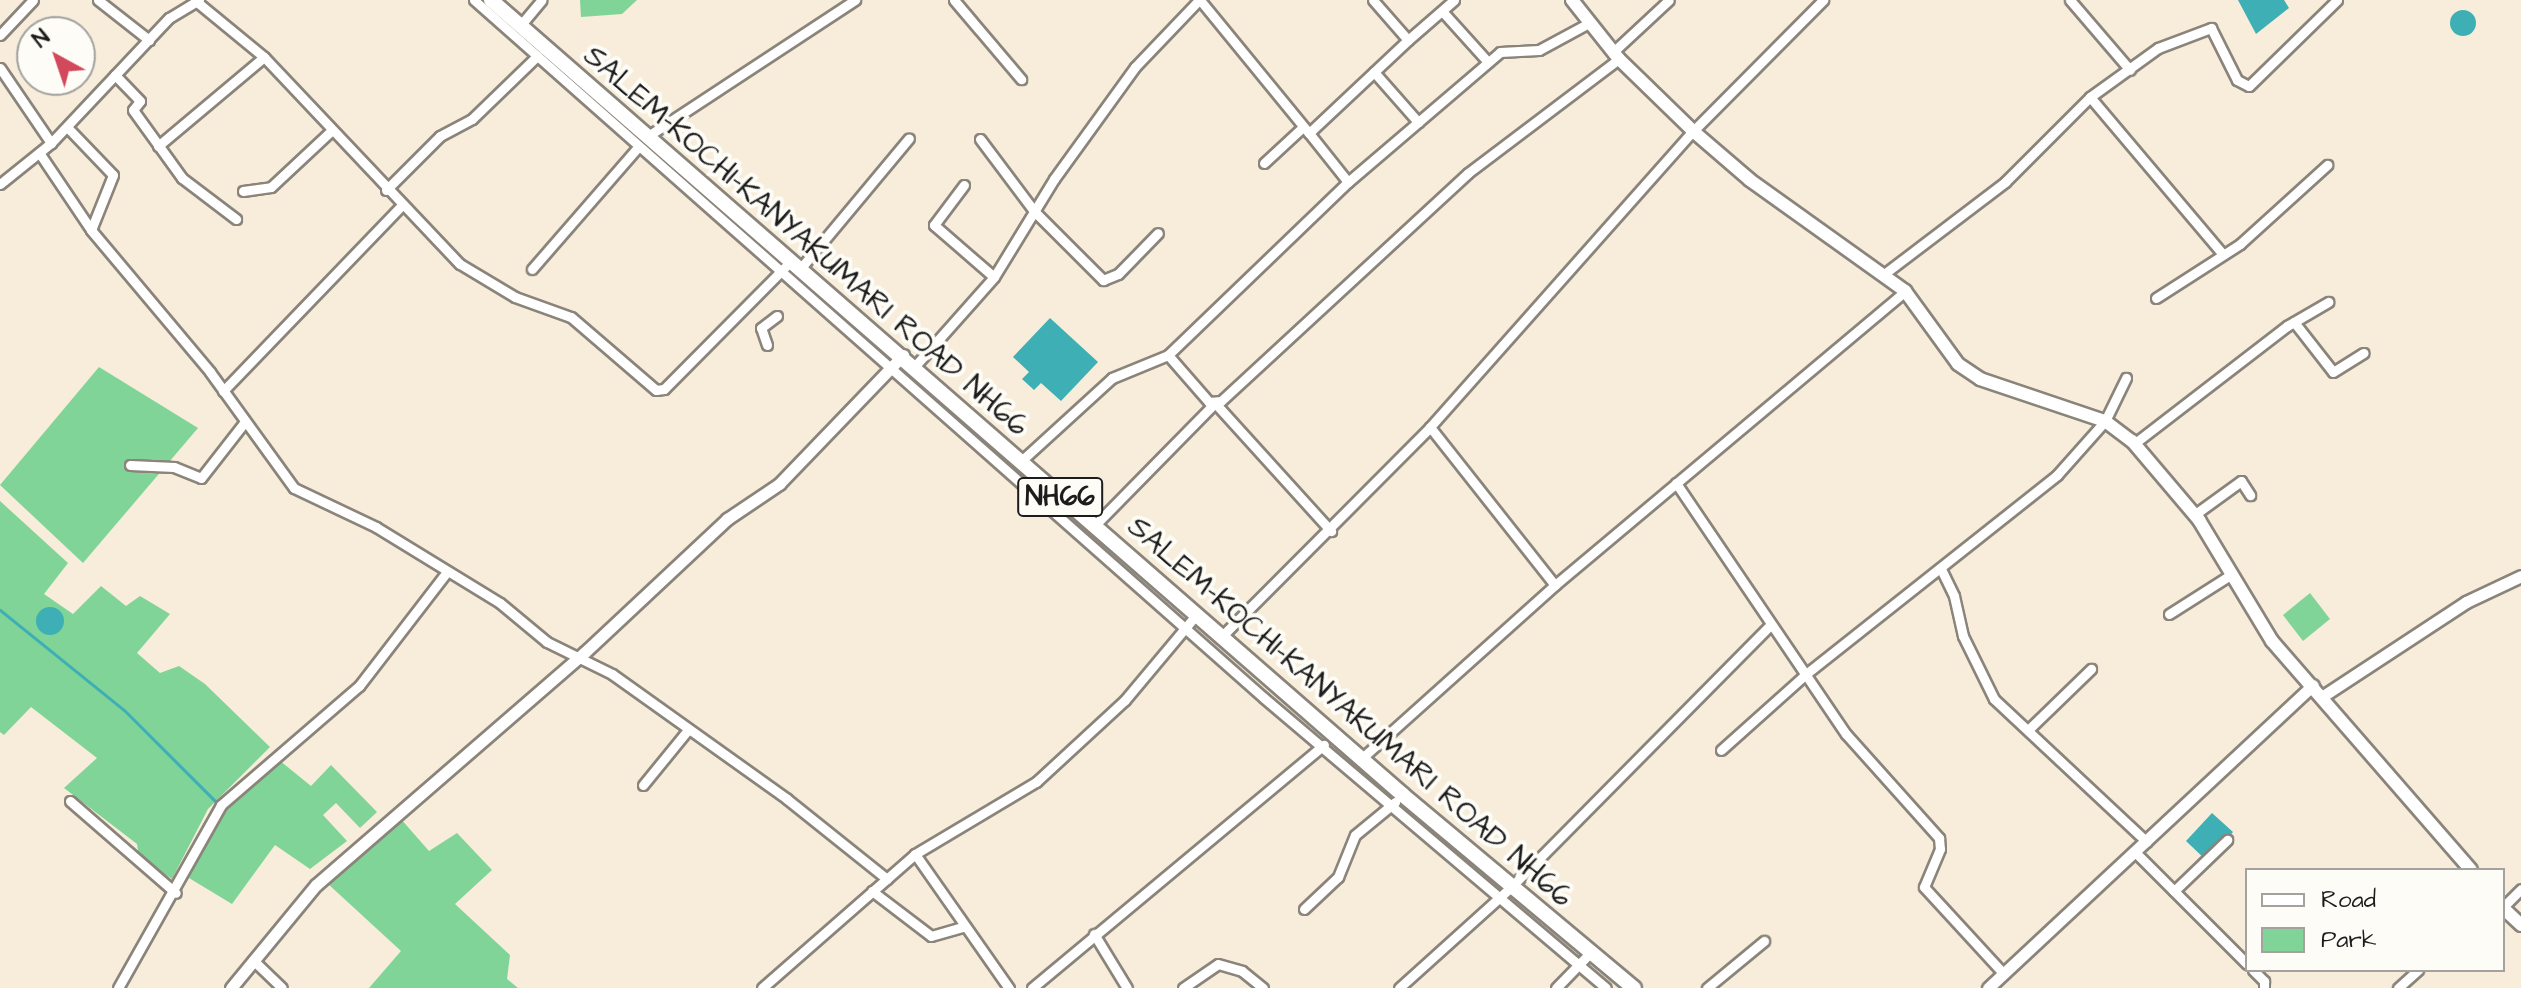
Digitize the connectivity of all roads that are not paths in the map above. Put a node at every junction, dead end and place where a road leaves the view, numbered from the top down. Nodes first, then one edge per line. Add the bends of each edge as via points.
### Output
1 (33, 0) edge
2 (98, 0) edge
3 (474, 0) edge
4 (491, 0) edge
5 (542, 0) edge
6 (855, 0) edge
7 (954, 0) edge
8 (1199, 0) edge
9 (1373, 0) edge
10 (1454, 0) edge
11 (1572, 0) edge
12 (1669, 0) edge
13 (1823, 0) edge
14 (2070, 0) edge
15 (2337, 0) edge
16 (198, 1) edge
17 (1442, 11) junction
18 (1589, 23) junction
19 (519, 27) junction
20 (0, 35) edge
21 (149, 40) junction
22 (1408, 40) junction
23 (537, 56) junction
24 (1616, 56) junction
25 (264, 57) junction
26 (1488, 62) junction
27 (0, 68) edge
28 (2130, 70) junction
29 (1374, 72) junction
30 (115, 75) junction
31 (1021, 79) dead end
32 (2090, 97) junction
33 (1418, 122) junction
34 (67, 127) junction
35 (1306, 130) junction
36 (331, 131) junction
37 (1693, 131) junction
38 (909, 138) dead end
39 (980, 139) dead end
40 (643, 142) junction
41 (51, 143) junction
42 (158, 146) junction
43 (40, 154) junction
44 (1264, 163) dead end
45 (2327, 165) dead end
46 (1348, 182) junction
47 (0, 184) edge
48 (964, 185) dead end
49 (386, 190) junction
50 (243, 191) dead end
51 (401, 206) junction
52 (1034, 211) junction
53 (236, 219) dead end
54 (91, 230) junction
55 (1158, 233) dead end
56 (2222, 253) junction
57 (791, 267) junction
58 (532, 269) dead end
59 (1884, 274) junction
60 (994, 277) junction
61 (1905, 291) junction
62 (2156, 298) dead end
63 (2328, 302) dead end
64 (777, 316) dead end
65 (2294, 322) junction
66 (767, 345) dead end
67 (2364, 353) dead end
68 (903, 355) junction
69 (1168, 355) junction
70 (915, 366) junction
71 (892, 367) junction
72 (2126, 378) dead end
73 (223, 391) junction
74 (1215, 403) junction
75 (2105, 421) junction
76 (244, 423) junction
77 (1430, 427) junction
78 (2135, 443) junction
79 (1020, 462) junction
80 (130, 465) dead end
81 (1676, 483) junction
82 (2250, 495) dead end
83 (2194, 515) junction
84 (1094, 526) junction
85 (1331, 531) junction
86 (1941, 569) junction
87 (446, 573) junction
88 (2232, 574) junction
89 (2521, 576) edge
90 (1555, 585) junction
91 (2169, 614) dead end
92 (1196, 615) junction
93 (1770, 625) junction
94 (1185, 629) junction
95 (1223, 635) junction
96 (573, 658) junction
97 (2091, 669) dead end
98 (1806, 674) junction
99 (2313, 685) junction
100 (2323, 696) junction
101 (2028, 730) junction
102 (687, 731) junction
103 (1335, 736) junction
104 (1322, 746) junction
105 (1721, 750) dead end
106 (1362, 758) junction
107 (643, 785) dead end
108 (1398, 799) junction
109 (70, 801) dead end
110 (2227, 840) dead end
111 (2147, 842) junction
112 (2136, 853) junction
113 (915, 854) junction
114 (2469, 868) edge
115 (887, 879) junction
116 (2521, 889) edge
117 (872, 891) junction
118 (1506, 891) junction
119 (2174, 891) junction
120 (176, 893) junction
121 (2505, 905) edge
122 (1304, 909) dead end
123 (2505, 909) edge
124 (2521, 925) edge
125 (965, 926) junction
126 (1094, 934) junction
127 (1764, 941) dead end
128 (1590, 953) junction
129 (253, 960) junction
130 (2245, 962) edge
131 (1578, 966) junction
132 (2416, 972) edge
133 (2004, 974) junction
134 (118, 988) edge
135 (231, 988) edge
136 (282, 988) edge
137 (762, 988) edge
138 (1009, 988) edge
139 (1032, 988) edge
140 (1127, 988) edge
141 (1183, 988) edge
142 (1263, 988) edge
143 (1399, 988) edge
144 (1556, 988) edge
145 (1606, 988) edge
146 (1634, 988) edge
147 (1707, 988) edge
148 (1988, 988) edge
149 (2398, 988) edge

1 - 20 street
2 - 21 street
3 - 23 street
4 - 19 highway, SALEM-KOCHI-KANYAKUMARI ROAD NH66 / NH66
5 - 19 street
6 - 40 street
7 - 31 street
8 - 35 street
8 - 52 street via 1135,67
9 - 22 street
10 - 17 street
11 - 18 main road
12 - 24 street
13 - 37 street
14 - 28 street
15 - 28 street via 2249,86 2239,84 2216,33 2207,27 2158,48
16 - 21 street via 182,7
16 - 25 street
17 - 22 street
17 - 26 street
18 - 24 main road
18 - 26 street via 1548,46 1505,49
19 - 40 highway, SALEM-KOCHI-KANYAKUMARI ROAD NH66 / NH66
21 - 30 street
22 - 29 street
23 - 40 street
23 - 49 street via 472,119 440,136
24 - 37 main road
24 - 74 street via 1468,173
25 - 36 street
25 - 42 street
26 - 33 street
27 - 41 street
28 - 32 street
29 - 33 street
29 - 35 street
30 - 34 street
30 - 42 street via 140,101 133,110
32 - 56 street
32 - 59 street via 2005,182
33 - 46 street
34 - 41 street
34 - 54 street via 113,175
35 - 44 street
35 - 46 street
36 - 49 street
36 - 50 street via 271,187
37 - 59 main road via 1750,180
37 - 77 street
38 - 57 street
39 - 52 street
40 - 57 highway, SALEM-KOCHI-KANYAKUMARI ROAD NH66 / NH66
40 - 58 street
41 - 43 street
42 - 53 street via 182,178
43 - 47 street
43 - 54 street
45 - 56 street via 2240,244
46 - 69 street
48 - 60 street via 934,225
49 - 51 street
51 - 57 street via 460,264 515,297 571,317 660,391
51 - 73 street
52 - 55 street via 1103,280 1118,274
52 - 60 street
54 - 73 street
56 - 62 street
57 - 68 highway, SALEM-KOCHI-KANYAKUMARI ROAD NH66 / NH66
57 - 71 street
59 - 61 main road
60 - 70 street
61 - 75 main road via 1943,348 1980,379
61 - 81 street
63 - 65 street
64 - 66 street via 761,328
65 - 67 street via 2333,372
65 - 78 street
68 - 70 highway, SALEM-KOCHI-KANYAKUMARI ROAD NH66 / NH66
68 - 71 street
69 - 74 street
69 - 79 street via 1112,378
70 - 79 highway, SALEM-KOCHI-KANYAKUMARI ROAD NH66 / NH66
71 - 94 street
71 - 96 street via 779,484 727,519
72 - 75 street
73 - 76 street
74 - 84 street
74 - 85 street
75 - 78 main road
75 - 86 street via 2057,475
76 - 80 street via 201,478 174,467
76 - 87 street via 294,488 376,527
77 - 85 street
77 - 90 street
78 - 83 main road
79 - 84 highway, SALEM-KOCHI-KANYAKUMARI ROAD NH66 / NH66
81 - 90 street
81 - 93 street
82 - 83 street via 2241,481
83 - 88 main road
84 - 92 highway, SALEM-KOCHI-KANYAKUMARI ROAD NH66 / NH66
85 - 95 street
86 - 98 street
86 - 101 street via 1963,636 1994,699
87 - 96 street via 500,603
87 - 120 street via 359,686 234,789 213,818
88 - 91 street
88 - 99 main road via 2272,641
89 - 100 street via 2466,602
90 - 106 street
92 - 94 street
92 - 95 highway, SALEM-KOCHI-KANYAKUMARI ROAD NH66 / NH66
93 - 98 street
93 - 118 street
94 - 104 street
94 - 113 street via 1125,700 1036,782
95 - 103 highway, SALEM-KOCHI-KANYAKUMARI ROAD NH66 / NH66
96 - 102 street via 612,674
96 - 129 street via 316,885
97 - 101 street
98 - 105 street
98 - 133 street via 1883,782 1939,838 1940,849 1924,887
99 - 100 main road
99 - 111 street
100 - 114 main road
101 - 111 street
102 - 107 street
102 - 115 street via 787,799
103 - 104 street
103 - 106 highway, SALEM-KOCHI-KANYAKUMARI ROAD NH66 / NH66
104 - 108 street
104 - 126 street
106 - 108 highway, SALEM-KOCHI-KANYAKUMARI ROAD NH66 / NH66
108 - 118 highway, SALEM-KOCHI-KANYAKUMARI ROAD NH66 / NH66
108 - 122 street via 1355,835 1338,877
109 - 120 street
110 - 119 street
111 - 112 street
112 - 119 street
112 - 133 street
113 - 115 street
113 - 125 street
115 - 117 street
116 - 121 street
117 - 125 street via 931,936
117 - 137 street
118 - 128 highway, SALEM-KOCHI-KANYAKUMARI ROAD NH66 / NH66
118 - 131 street
118 - 143 street
119 - 130 street
120 - 134 street
123 - 124 main road
125 - 138 street
126 - 139 street
126 - 140 street
127 - 147 street
128 - 131 street
128 - 146 highway, SALEM-KOCHI-KANYAKUMARI ROAD NH66 / NH66
129 - 135 street
129 - 136 street
131 - 144 street
131 - 145 street
132 - 149 street
133 - 148 street
141 - 142 street via 1218,964 1242,971

